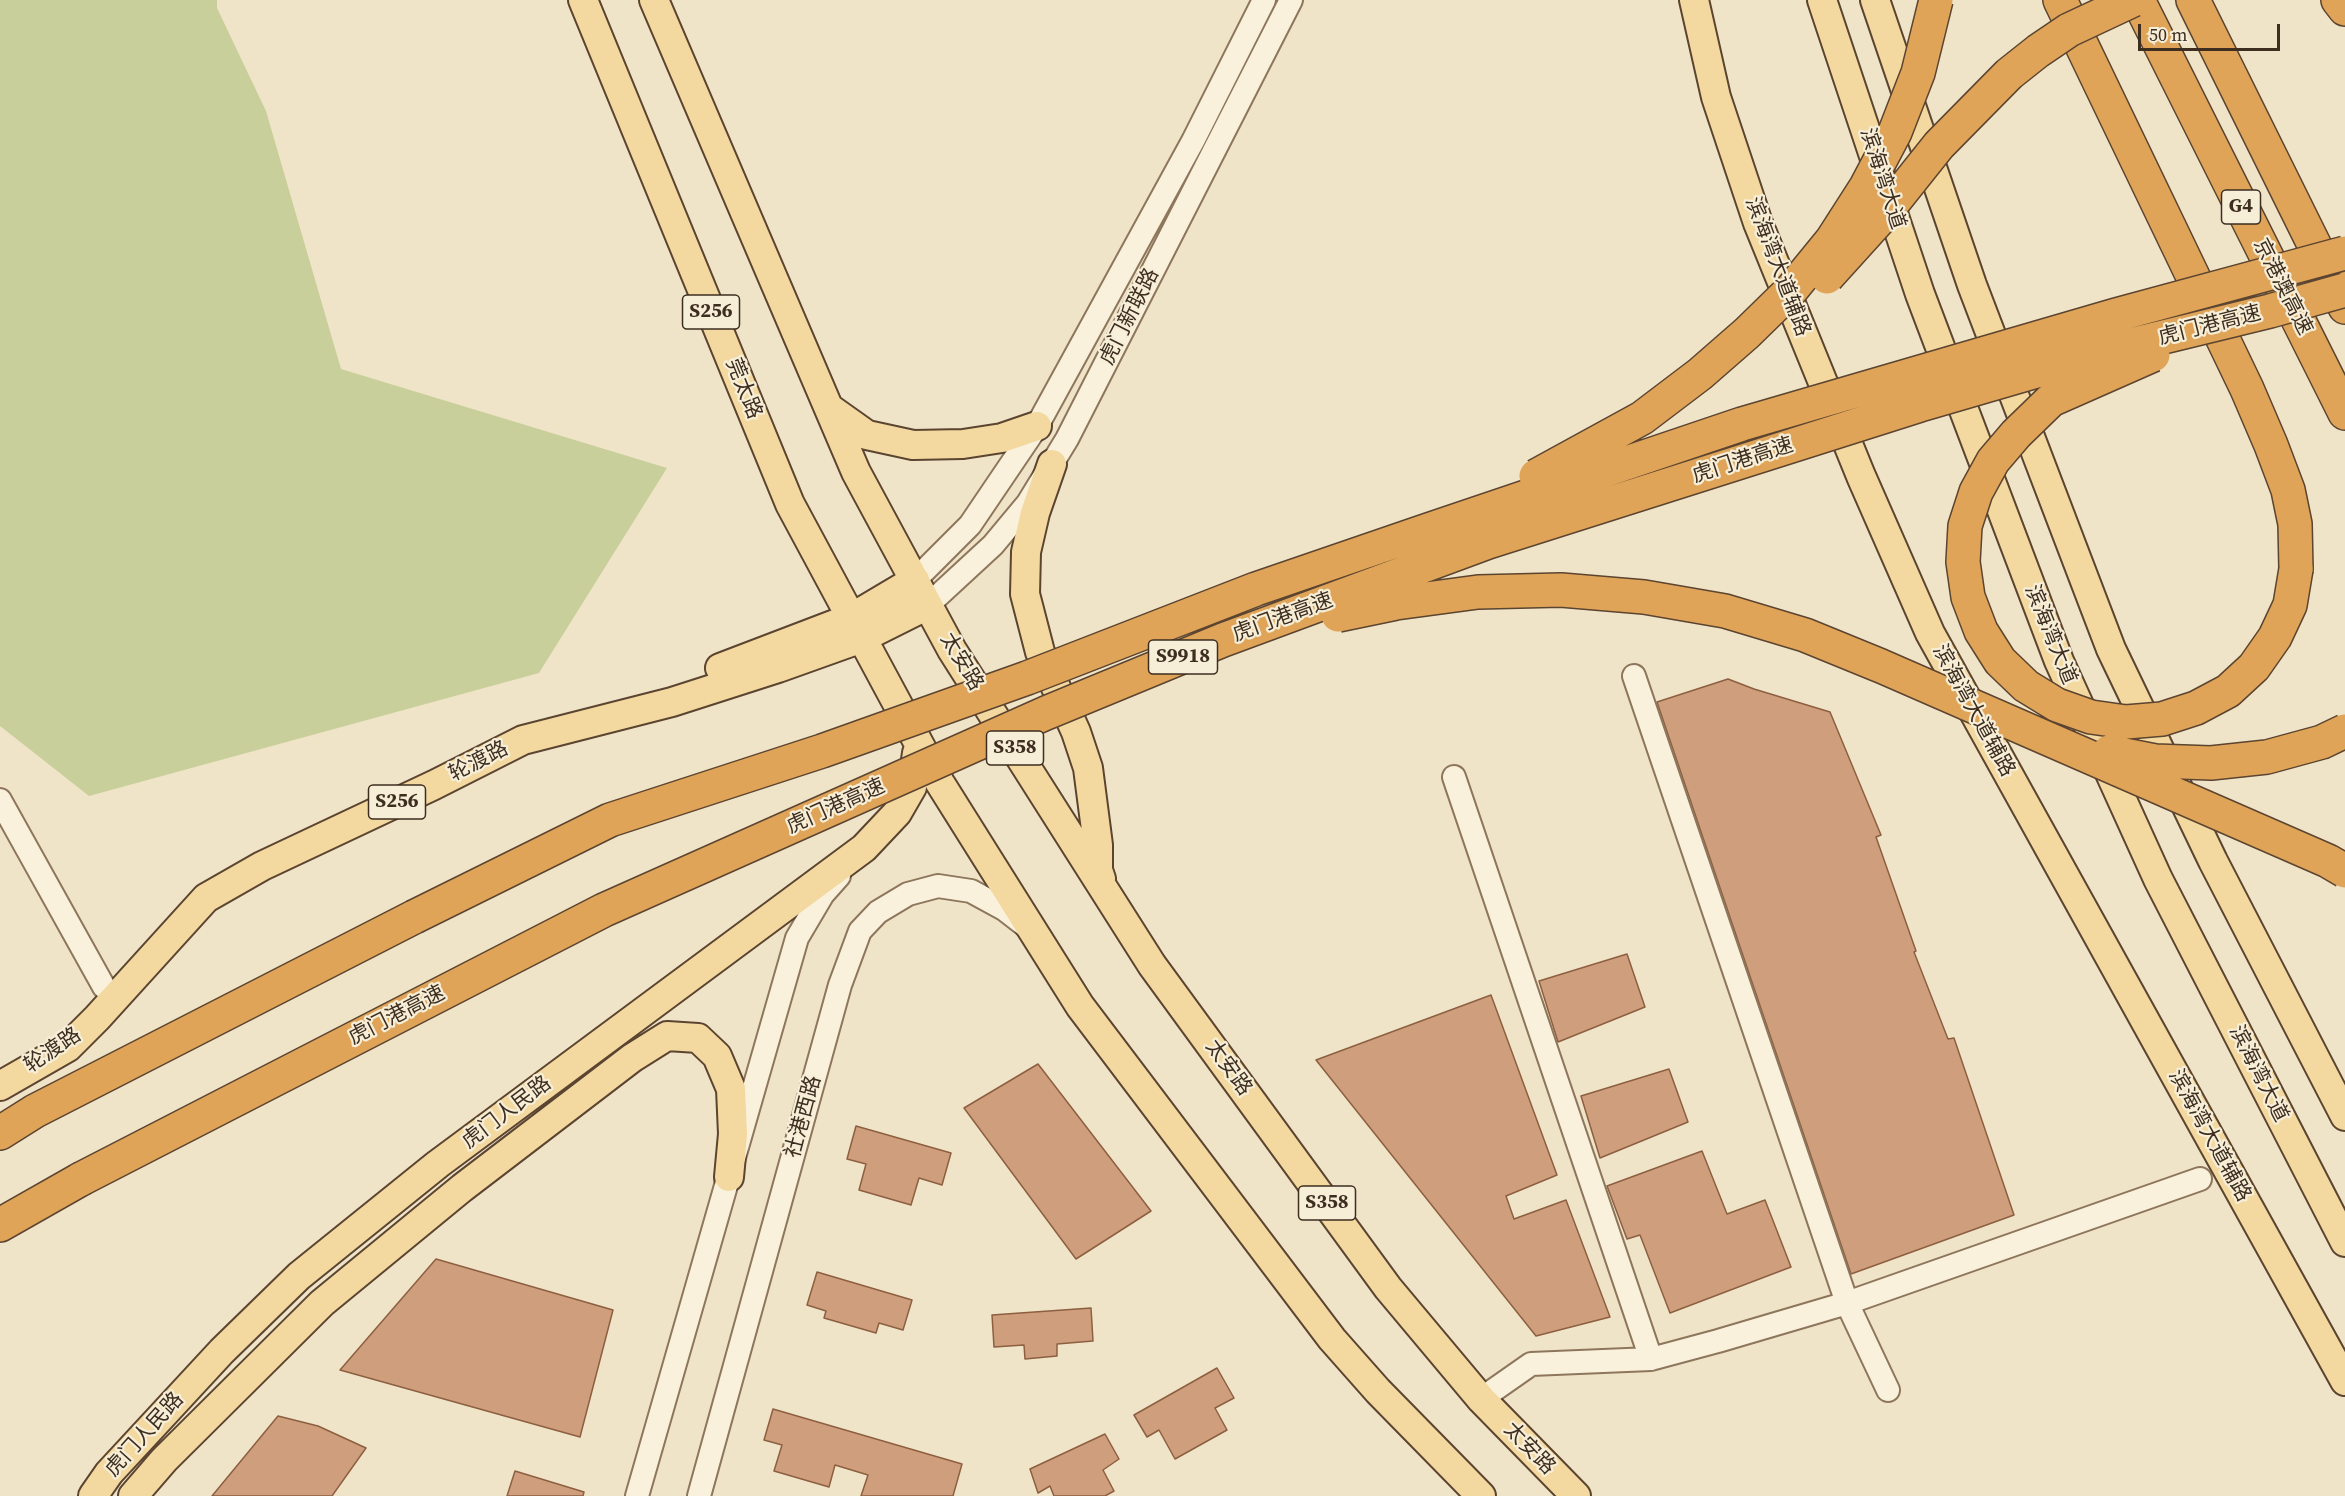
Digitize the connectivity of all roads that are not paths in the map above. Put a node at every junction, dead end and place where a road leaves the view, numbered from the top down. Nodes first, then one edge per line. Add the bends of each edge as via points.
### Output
1 (583, 0) edge
2 (654, 0) edge
3 (1264, 0) edge
4 (1291, 0) edge
5 (1694, 0) edge
6 (1822, 0) edge
7 (1875, 0) edge
8 (1936, 0) edge
9 (2060, 0) edge
10 (2133, 0) edge
11 (2138, 0) edge
12 (2193, 0) edge
13 (2338, 0) edge
14 (2345, 9) edge
15 (2345, 253) edge
16 (2345, 290) edge
17 (2345, 307) edge
18 (2270, 311) junction
19 (829, 408) junction
20 (2345, 413) edge
21 (1642, 418) junction
22 (1037, 426) junction
23 (1052, 464) junction
24 (1428, 530) junction
25 (915, 580) junction
26 (928, 605) junction
27 (857, 628) junction
28 (1223, 640) junction
29 (1634, 676) dead end
30 (2345, 732) edge
31 (2032, 733) junction
32 (919, 743) junction
33 (1454, 777) dead end
34 (0, 800) edge
35 (864, 848) junction
36 (2345, 871) edge
37 (1105, 889) junction
38 (1032, 931) junction
39 (104, 987) junction
40 (0, 1068) edge
41 (0, 1086) edge
42 (2345, 1116) edge
43 (0, 1133) edge
44 (729, 1178) junction
45 (2200, 1179) dead end
46 (0, 1225) edge
47 (2345, 1242) edge
48 (1847, 1303) junction
49 (1651, 1359) junction
50 (2345, 1381) edge
51 (1888, 1390) dead end
52 (1481, 1399) junction
53 (93, 1496) edge
54 (133, 1496) edge
55 (637, 1496) edge
56 (699, 1496) edge
57 (1481, 1496) edge
58 (1576, 1496) edge

1 - 27 main road, 莞太路 / S256 via 790,504
2 - 19 main road
3 - 22 street, 虎门新联路 via 1193,141
4 - 23 street, 虎门新联路
5 - 50 main road, 滨海湾大道辅路 via 1716,97 1758,223 1860,476 1930,633
6 - 47 main road, 滨海湾大道, bridge via 1920,294 2059,661 2158,879
7 - 42 main road, bridge via 1989,329 2111,649 2208,851
8 - 21 highway, bridge via 1918,73 1895,132 1832,240 1792,289 1747,333
9 - 18 highway, bridge via 2242,378 2271,445 2288,490 2295,524 2296,569 2290,605 2275,637 2254,667 2228,691 2196,708 2162,719 2126,722 2091,717 2057,705 2026,686 2000,661 1981,631 1968,597 1963,562 1965,526 1981,482 2016,434 2051,400 2162,351
10 - 21 highway, bridge via 2069,30 2010,74 1939,146 1823,282 1766,336 1704,383
11 - 20 highway, 京港澳高速 / G4
12 - 17 highway, G4
13 - 14 highway
15 - 24 highway, 虎门港高速 / S9918, bridge via 1742,424
16 - 18 highway, 虎门港高速 / S9918, bridge
18 - 28 highway, 虎门港高速 / S9918, bridge via 2102,352 1920,405 1488,542
19 - 22 main road via 867,435 912,445 963,444 1002,438
19 - 25 main road, 太安路 via 856,472
21 - 24 highway, bridge
22 - 25 street, 虎门新联路 / S256 via 970,525
23 - 26 street, 虎门新联路 / S256 via 1028,503 993,545
23 - 37 main road via 1026,552 1025,594 1040,652 1088,768 1098,870
24 - 43 highway, 虎门港高速 / S9918, bridge via 1256,589 1027,678 833,747 610,820 35,1111
25 - 26 main road, 太安路
25 - 27 main road, 轮渡路 / S256
26 - 27 main road, 轮渡路 / S256
26 - 37 main road, 太安路 / S358 via 952,650
27 - 32 main road
27 - 39 main road, 轮渡路 / S256 via 586,713 478,741 242,857 189,892
27 - 41 main road, 轮渡路 / S256 via 672,702 523,740 262,866 206,898 68,1047
28 - 31 highway, bridge via 1396,603 1478,592 1561,590 1644,597 1725,611 1804,635
28 - 46 highway, 虎门港高速 / S9918, bridge via 1046,713 604,910 81,1179
29 - 48 street
30 - 31 highway, bridge via 2267,757 2211,763 2155,761
31 - 36 highway, bridge
32 - 35 main road, 虎门人民路 via 912,788 897,813
32 - 38 main road
33 - 49 street
34 - 39 street
35 - 44 street via 823,894 797,938
35 - 53 main road, 虎门人民路 via 438,1164 299,1276 222,1351 109,1473
37 - 52 main road, 太安路 / S358 via 1152,964 1388,1288
38 - 56 street, 社港西路 via 1004,909 971,891 938,886 908,894 878,912 860,931 840,985
38 - 57 main road via 1080,1006 1332,1339
39 - 40 main road, 轮渡路 / S256 via 86,1008 51,1036
44 - 54 main road, 虎门人民路 via 733,1134 731,1089 717,1056 698,1038 667,1036 632,1058 462,1188 322,1303 180,1443
44 - 55 street
45 - 48 street
48 - 49 street
48 - 51 street
49 - 52 street via 1531,1364
52 - 58 main road, 太安路 / S358

